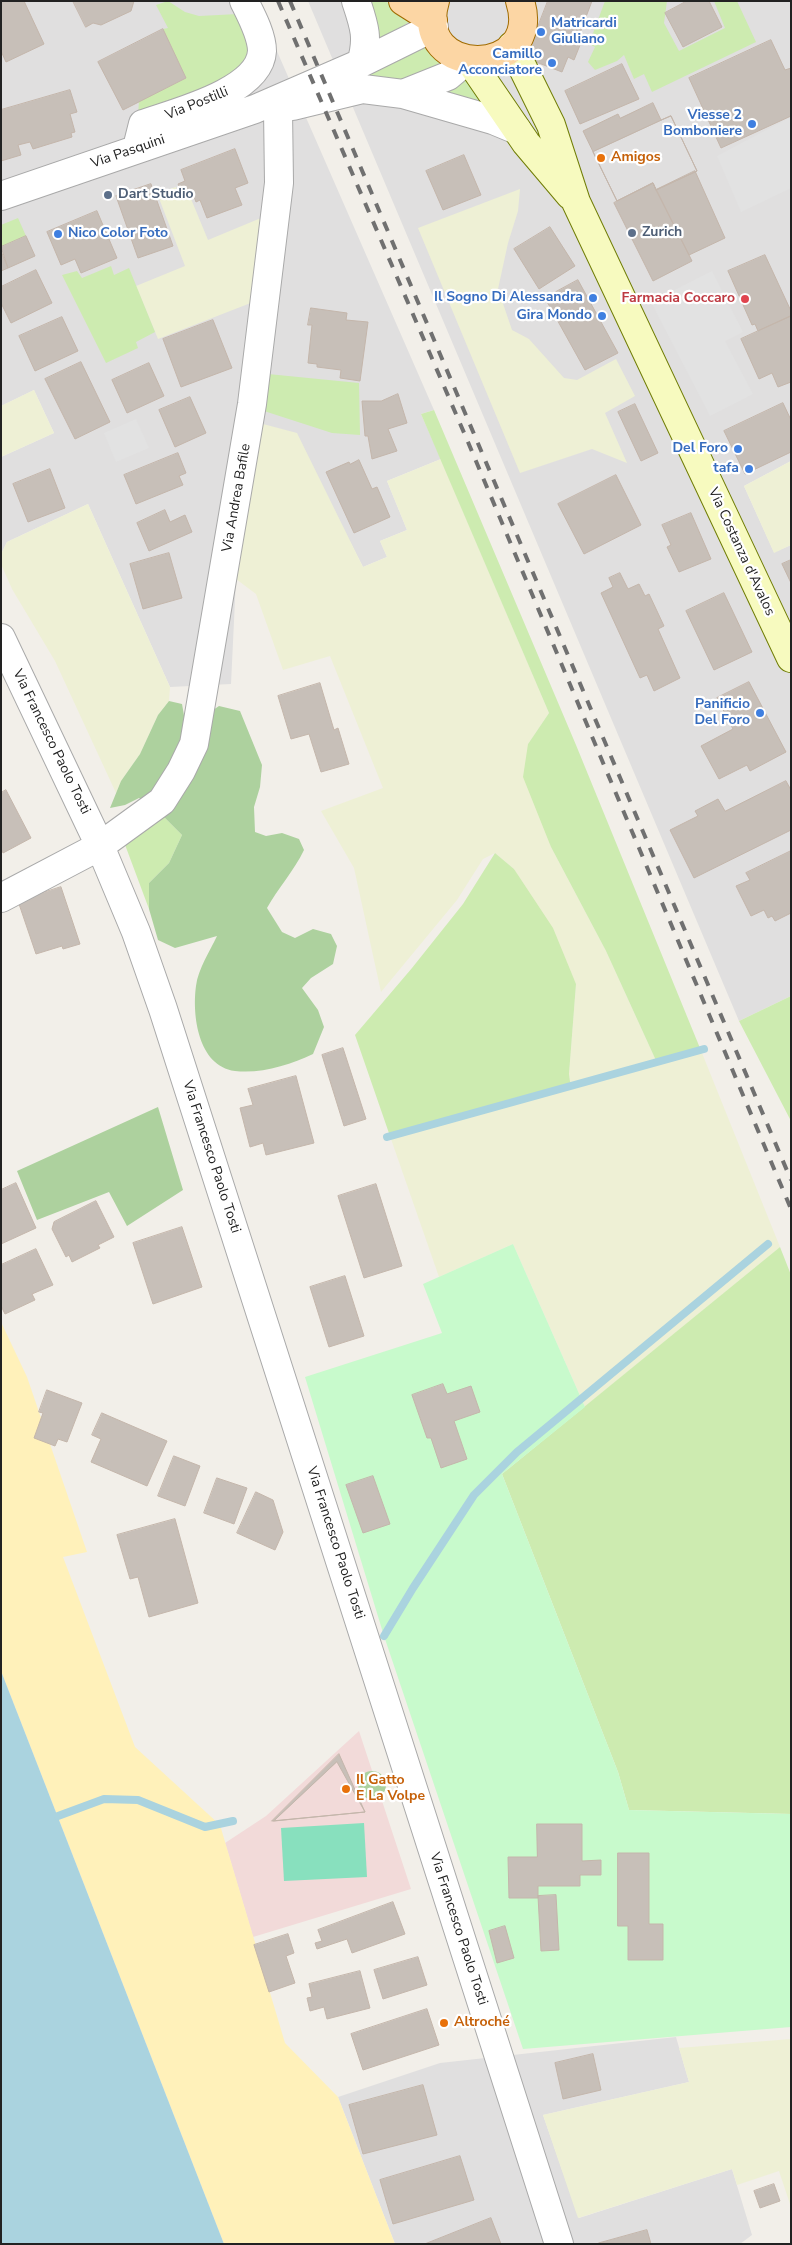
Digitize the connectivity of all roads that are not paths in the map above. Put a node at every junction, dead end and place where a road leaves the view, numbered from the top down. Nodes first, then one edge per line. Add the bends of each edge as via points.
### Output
1 (244, 1) edge
2 (356, 1) edge
3 (402, 1) edge
4 (522, 4) edge
5 (434, 16) edge
6 (512, 46) junction
7 (468, 61) junction
8 (361, 63) junction
9 (404, 94) junction
10 (267, 109) junction
11 (517, 130) junction
12 (137, 148) junction
13 (1, 196) edge
14 (576, 202) junction
15 (1, 638) edge
16 (791, 658) edge
17 (100, 846) junction
18 (1, 898) edge
19 (559, 2244) edge

1 - 12 street, Via Postilli via 262,50 253,70 239,86 218,98 144,124
2 - 8 street via 366,35
3 - 5 main road
4 - 6 main road via 520,32
5 - 7 main road via 438,38 445,48
5 - 8 street
6 - 7 main road via 493,59
6 - 14 main road, Via Costanza d'Avalos via 551,125
7 - 9 street via 448,76
7 - 11 main road, Via Costanza d'Avalos
8 - 10 street, Via Pasquini
9 - 10 street, Via Pasquini via 363,89
9 - 11 street
10 - 12 street, Via Pasquini
10 - 17 street, Via Andrea Bafile via 279,183 252,404 194,744 162,801
11 - 14 main road, Via Costanza d'Avalos
12 - 13 street, Via Pasquini
14 - 16 main road, Via Costanza d'Avalos
15 - 17 street, Via Francesco Paolo Tosti
17 - 18 street
17 - 19 street, Via Francesco Paolo Tosti via 136,932 163,1009

